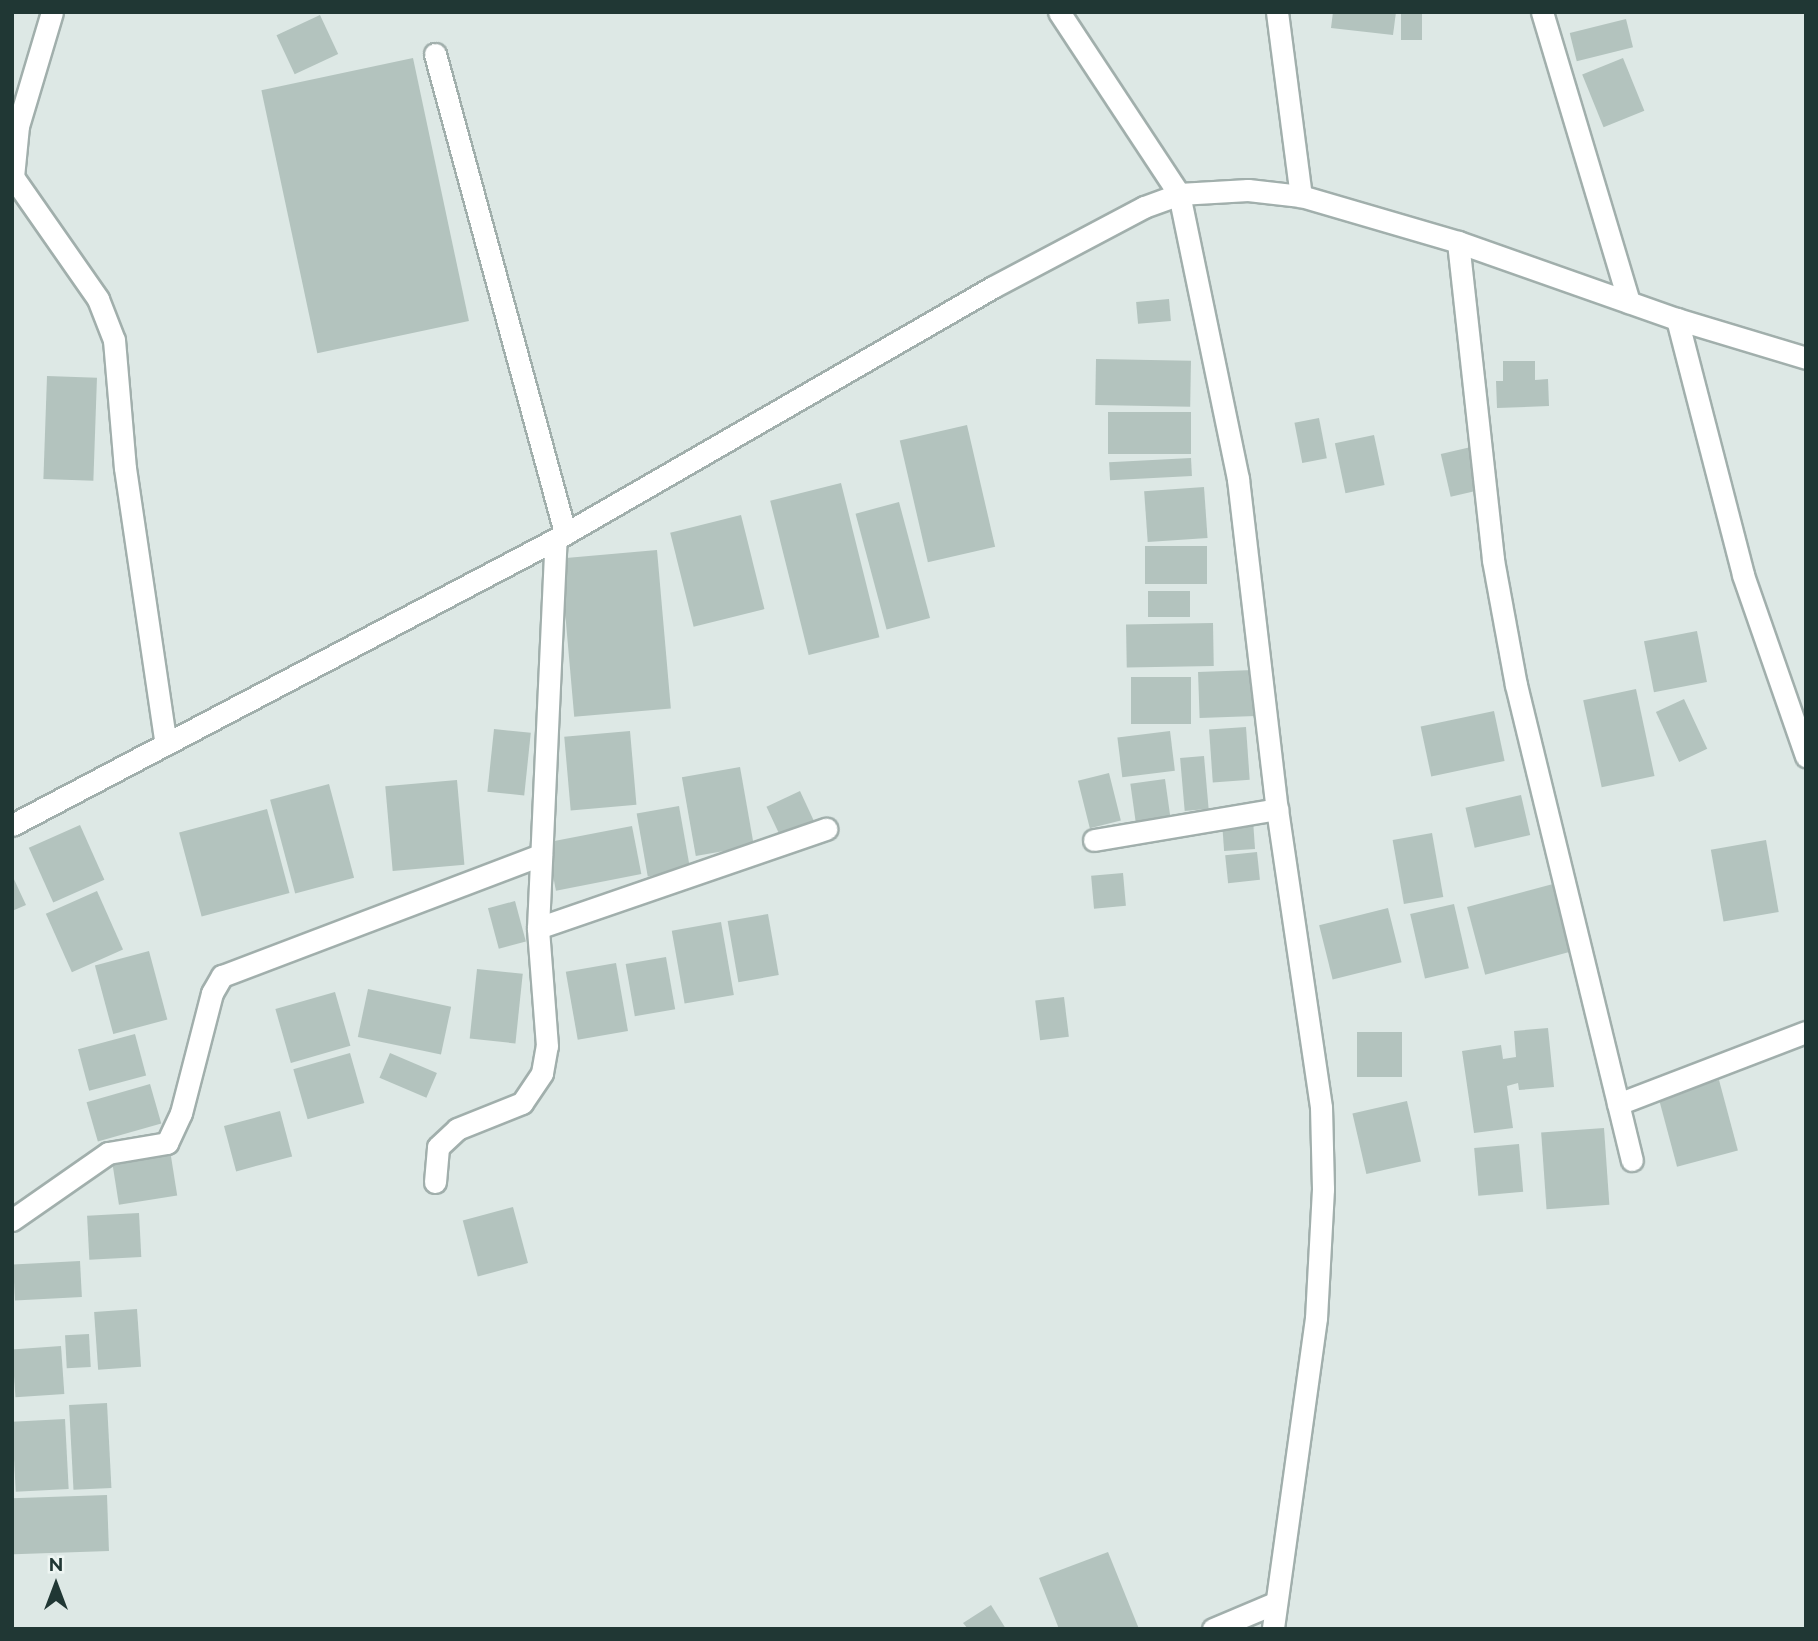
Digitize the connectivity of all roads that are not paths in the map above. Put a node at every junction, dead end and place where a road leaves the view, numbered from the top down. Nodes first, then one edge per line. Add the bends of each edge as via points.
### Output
1 (52, 12) edge
2 (1059, 12) edge
3 (1277, 12) edge
4 (1542, 12) edge
5 (435, 54) dead end
6 (1179, 194) junction
7 (1301, 196) junction
8 (1458, 242) junction
9 (1629, 302) junction
10 (1677, 319) junction
11 (1806, 358) edge
12 (560, 537) junction
13 (166, 744) junction
14 (1806, 756) edge
15 (1277, 809) junction
16 (12, 825) edge
17 (826, 830) dead end
18 (1094, 840) dead end
19 (541, 855) junction
20 (538, 928) junction
21 (1806, 1032) edge
22 (1618, 1104) junction
23 (1632, 1160) dead end
24 (435, 1182) dead end
25 (12, 1220) edge
26 (1275, 1604) junction
27 (1213, 1629) edge
28 (1273, 1629) edge

1 - 13 street via 18,126 13,177 98,299 114,340 125,468
2 - 6 street
3 - 7 street
4 - 9 street
5 - 12 street
6 - 7 street via 1248,190
6 - 12 street via 1144,206 993,287
6 - 15 street via 1238,479
7 - 8 street
8 - 9 street
8 - 22 street via 1493,560 1516,685
9 - 10 street
10 - 11 street
10 - 14 street via 1744,575
12 - 13 street
12 - 19 street
13 - 16 street
15 - 18 street
15 - 26 street via 1321,1107 1323,1189 1316,1318
17 - 20 street
19 - 20 street
19 - 25 street via 222,976 212,993 181,1113 167,1143 108,1153
20 - 24 street via 547,1046 542,1073 522,1103 457,1129 438,1147
21 - 22 street
22 - 23 street
26 - 27 street
26 - 28 street

